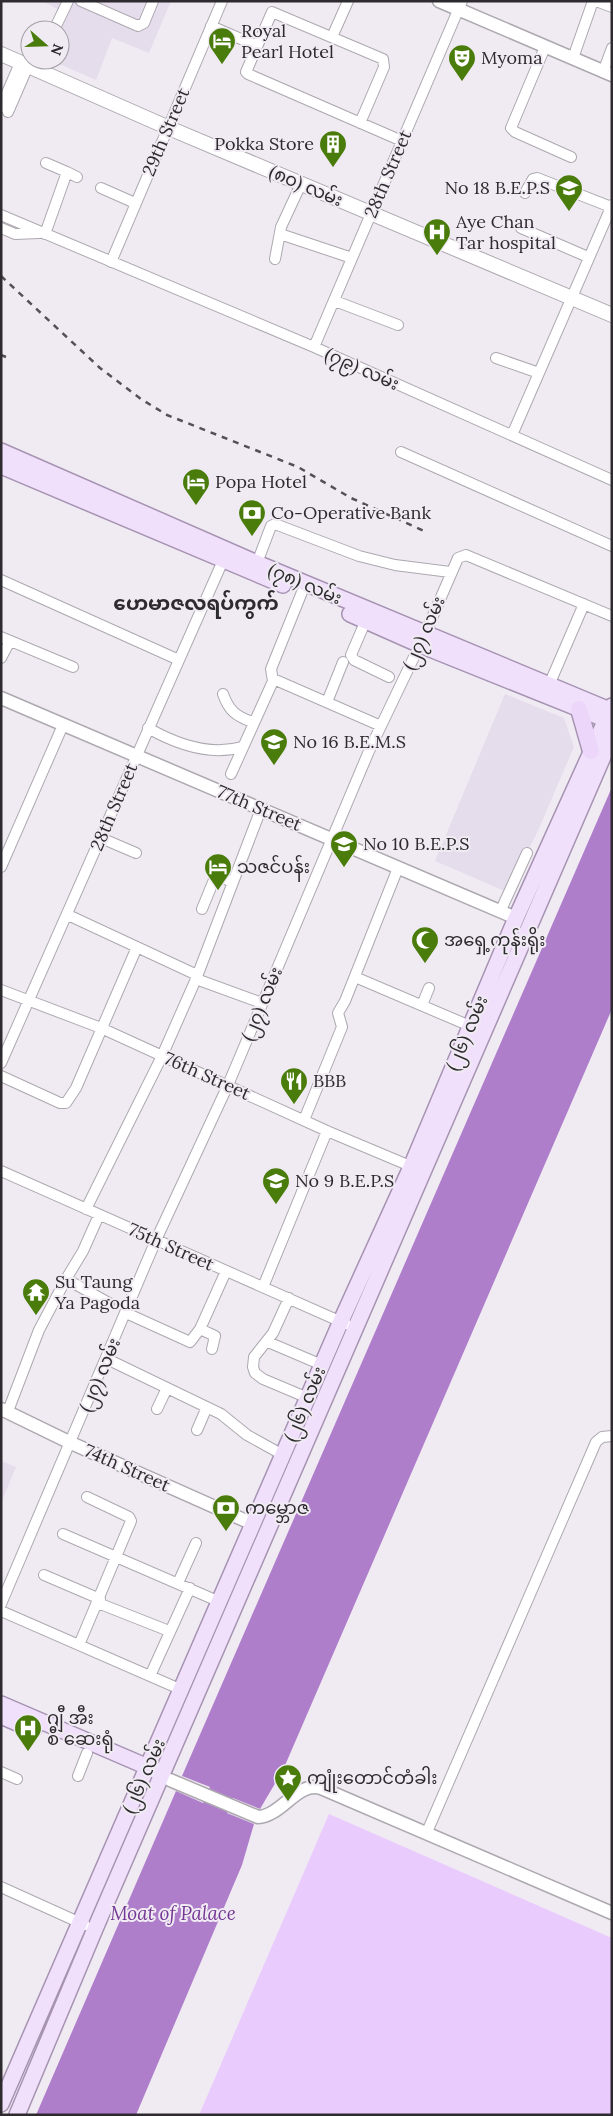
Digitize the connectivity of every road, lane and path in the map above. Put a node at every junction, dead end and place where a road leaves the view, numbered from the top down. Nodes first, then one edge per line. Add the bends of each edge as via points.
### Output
1 (68, 1) edge
2 (81, 1) edge
3 (153, 1) edge
4 (222, 1) edge
5 (348, 1) edge
6 (438, 1) edge
7 (594, 1) edge
8 (461, 6) edge
9 (612, 7) edge
10 (59, 20) edge
11 (211, 26) junction
12 (332, 37) junction
13 (257, 46) junction
14 (545, 47) junction
15 (612, 48) edge
16 (1, 54) edge
17 (573, 58) junction
18 (20, 61) edge
19 (28, 70) edge
20 (42, 70) edge
21 (608, 73) edge
22 (5, 109) edge
23 (360, 123) junction
24 (169, 128) junction
25 (402, 141) junction
26 (572, 157) dead end
27 (46, 163) dead end
28 (67, 172) junction
29 (77, 177) dead end
30 (301, 184) junction
31 (101, 188) dead end
32 (525, 193) dead end
33 (135, 203) junction
34 (611, 206) edge
35 (371, 214) junction
36 (1, 216) edge
37 (1, 228) edge
38 (521, 228) dead end
39 (43, 233) junction
40 (280, 234) junction
41 (588, 257) junction
42 (352, 258) junction
43 (275, 259) dead end
44 (110, 262) junction
45 (572, 298) junction
46 (335, 301) junction
47 (612, 315) edge
48 (398, 325) dead end
49 (314, 347) junction
50 (496, 358) dead end
51 (539, 372) junction
52 (512, 435) junction
53 (1, 451) edge
54 (401, 452) dead end
55 (1, 466) edge
56 (612, 480) edge
57 (612, 546) edge
58 (225, 556) junction
59 (257, 563) junction
60 (450, 572) junction
61 (1, 580) edge
62 (302, 592) junction
63 (584, 604) junction
64 (612, 616) edge
65 (366, 620) junction
66 (6, 639) edge
67 (423, 639) junction
68 (1, 658) edge
69 (179, 660) junction
70 (343, 662) dead end
71 (74, 667) dead end
72 (389, 677) dead end
73 (273, 681) junction
74 (549, 685) junction
75 (224, 694) dead end
76 (1, 698) edge
77 (327, 702) junction
78 (578, 709) junction
79 (610, 714) edge
80 (252, 722) junction
81 (63, 725) junction
82 (381, 726) junction
83 (148, 728) junction
84 (612, 736) edge
85 (242, 747) junction
86 (591, 751) junction
87 (135, 757) junction
88 (231, 774) dead end
89 (261, 809) junction
90 (100, 838) junction
91 (333, 839) junction
92 (136, 853) dead end
93 (527, 853) dead end
94 (1, 867) edge
95 (398, 868) junction
96 (232, 882) junction
97 (202, 909) dead end
98 (500, 912) junction
99 (68, 914) junction
100 (516, 918) junction
101 (137, 947) junction
102 (196, 977) junction
103 (355, 977) junction
104 (429, 988) dead end
105 (1, 990) edge
106 (28, 1001) junction
107 (262, 1003) junction
108 (422, 1005) junction
109 (470, 1026) junction
110 (101, 1028) junction
111 (162, 1056) junction
112 (1, 1063) edge
113 (1, 1076) edge
114 (228, 1085) junction
115 (304, 1120) junction
116 (327, 1132) junction
117 (417, 1169) junction
118 (1, 1171) edge
119 (86, 1209) junction
120 (99, 1215) junction
121 (156, 1240) junction
122 (226, 1271) junction
123 (66, 1279) junction
124 (263, 1287) junction
125 (289, 1298) junction
126 (110, 1303) dead end
127 (126, 1313) junction
128 (341, 1321) junction
129 (200, 1329) junction
130 (355, 1329) junction
131 (268, 1342) junction
132 (212, 1349) dead end
133 (107, 1359) junction
134 (322, 1365) junction
135 (167, 1388) junction
136 (308, 1398) junction
137 (208, 1407) junction
138 (157, 1409) dead end
139 (4, 1410) edge
140 (197, 1430) dead end
141 (612, 1436) edge
142 (71, 1443) junction
143 (283, 1455) junction
144 (87, 1497) dead end
145 (253, 1524) junction
146 (63, 1534) dead end
147 (196, 1543) dead end
148 (117, 1557) junction
149 (44, 1575) dead end
150 (178, 1583) junction
151 (190, 1588) junction
152 (99, 1601) junction
153 (220, 1602) junction
154 (1, 1604) edge
155 (1, 1610) edge
156 (170, 1631) junction
157 (79, 1645) junction
158 (150, 1676) junction
159 (182, 1690) junction
160 (1, 1704) edge
161 (1, 1716) edge
162 (88, 1753) junction
163 (1, 1772) edge
164 (146, 1772) junction
165 (78, 1776) dead end
166 (17, 1779) dead end
167 (168, 1780) junction
168 (427, 1832) junction
169 (1, 1887) edge
170 (612, 1913) edge
171 (80, 1922) junction
172 (95, 1929) junction
173 (1, 2104) edge
174 (17, 2115) edge

1 - 10 street
2 - 3 street via 138,26 144,23
4 - 11 street, 29th Street
5 - 12 street
6 - 8 street
7 - 9 street
7 - 17 street
8 - 14 street
8 - 25 street, 28th Street
11 - 13 street
11 - 24 street, 29th Street
12 - 13 street via 272,12
12 - 23 street via 385,62
13 - 23 street via 246,72
14 - 17 street
14 - 26 street via 511,128
15 - 21 street
16 - 18 main road, (၈၀) လမ်း
17 - 21 street
19 - 22 street
20 - 24 main road, (၈၀) လမ်း
23 - 25 street
24 - 30 main road, (၈၀) လမ်း
24 - 33 street, 29th Street
25 - 35 street, 28th Street
27 - 28 street
28 - 29 street
28 - 39 street
30 - 35 main road, (၈၀) လမ်း
30 - 40 street
31 - 33 street
32 - 34 street via 532,179 538,178
33 - 44 street, 29th Street
34 - 41 street
35 - 42 street, 28th Street
35 - 45 main road, (၈၀) လမ်း
36 - 39 street, (၇၉) လမ်း
37 - 39 street via 15,234
38 - 41 street
39 - 44 street, (၇၉) လမ်း
40 - 42 street
40 - 43 street
41 - 45 street
42 - 46 street, 28th Street
44 - 49 street, (၇၉) လမ်း
45 - 47 main road, (၈၀) လမ်း
45 - 51 street
46 - 48 street
46 - 49 street, 28th Street
49 - 52 street, (၇၉) လမ်း
50 - 51 street
51 - 52 street
52 - 56 street, (၇၉) လမ်း
53 - 58 main road, (၇၈) လမ်း
54 - 57 street
55 - 58 main road, (၇၈) လမ်း
58 - 59 main road, (၇၈) လမ်း
58 - 62 main road, (၇၈) လမ်း
58 - 69 street, 28th Street
59 - 60 street via 271,526 275,524 359,556
59 - 67 main road, (၇၈) လမ်း
60 - 63 street, (၂၇) လမ်း via 458,558 466,555
60 - 67 street, (၂၇) လမ်း
61 - 69 street
62 - 65 main road, (၇၈) လမ်း
62 - 73 street via 271,669
63 - 64 street, (၂၇) လမ်း
63 - 74 street
65 - 67 main road, (၇၈) လမ်း
65 - 72 street via 351,655 354,660
66 - 68 street
66 - 71 street
67 - 74 main road, (၇၈) လမ်း
67 - 78 main road, (၇၈) လမ်း
67 - 82 street, (၂၇) လမ်း
69 - 83 street, 28th Street
70 - 77 street
73 - 77 street
73 - 80 street
74 - 79 main road, (၇၈) လမ်း
75 - 80 street via 227,706 235,715
76 - 81 street, 77th Street
77 - 82 street
78 - 79 main road, (၇၈) လမ်း
78 - 86 highway
79 - 86 main road, (၂၆) လမ်း
80 - 85 street
81 - 87 street, 77th Street
81 - 94 street
82 - 91 street, (၂၇) လမ်း
83 - 85 street via 187,746 220,752
83 - 87 street, 28th Street
84 - 117 main road, (၂၆) လမ်း
85 - 88 street
86 - 100 main road, (၂၆) လမ်း
87 - 89 street, 77th Street
87 - 90 street, 28th Street
89 - 91 street, 77th Street
89 - 96 street
90 - 92 street
90 - 99 street, 28th Street
91 - 95 street, 77th Street
91 - 107 street, (၂၇) လမ်း
93 - 98 street
95 - 98 street, 77th Street
95 - 103 street
96 - 97 street via 216,875
96 - 102 street
98 - 100 street, 77th Street
99 - 101 street
99 - 106 street, 28th Street
100 - 109 main road, (၂၆) လမ်း
101 - 102 street
101 - 110 street
102 - 107 street
102 - 111 street
103 - 108 street
103 - 115 street via 338,1013 342,1027
104 - 108 street
105 - 106 street, 76th Street
106 - 110 street, 76th Street
106 - 112 street, 28th Street
107 - 114 street, (၂၇) လမ်း
108 - 109 street
109 - 117 main road, (၂၆) လမ်း
110 - 111 street, 76th Street
110 - 113 street via 76,1088 66,1103
111 - 114 street, 76th Street
111 - 119 street
114 - 115 street, 76th Street
114 - 121 street, (၂၇) လမ်း
115 - 116 street, 76th Street
116 - 117 street, 76th Street
116 - 124 street
117 - 128 main road, (၂၆) လမ်း
117 - 130 main road, (၂၆) လမ်း
118 - 119 street, 75th Street
119 - 120 street, 75th Street
120 - 121 street, 75th Street
120 - 123 street via 83,1252
121 - 122 street, 75th Street
121 - 127 street, (၂၇) လမ်း
122 - 124 street, 75th Street
122 - 129 street
123 - 126 street
123 - 139 street via 39,1330
124 - 125 street, 75th Street
125 - 128 street, 75th Street
125 - 131 street
127 - 129 street via 190,1342
127 - 133 street, (၂၇) လမ်း
128 - 130 street, 75th Street
128 - 134 main road, (၂၆) လမ်း
129 - 132 street via 215,1336
130 - 167 main road, (၂၆) လမ်း
131 - 134 street
131 - 136 street via 254,1357 255,1373
133 - 135 street
133 - 142 street, (၂၇) လမ်း
134 - 136 main road, (၂၆) လမ်း
135 - 137 street
135 - 138 street
136 - 143 main road, (၂၆) လမ်း
137 - 140 street
137 - 143 street via 247,1435
139 - 142 street, 74th Street
141 - 168 street via 606,1435 596,1442
142 - 145 street, 74th Street
142 - 154 street, (၂၇) လမ်း
143 - 145 main road, (၂၆) လမ်း
144 - 148 street via 129,1517 131,1521
145 - 153 main road, (၂၆) လမ်း
146 - 148 street
147 - 150 street
148 - 150 street
148 - 152 street
149 - 152 street
150 - 151 street
151 - 153 street
151 - 156 street
152 - 156 street
152 - 157 street
153 - 159 main road, (၂၆) လမ်း
155 - 157 street
156 - 158 street
157 - 158 street
158 - 159 street
159 - 164 main road, (၂၆) လမ်း
160 - 164 main road
161 - 162 main road
162 - 164 main road
162 - 165 street
163 - 166 street
164 - 167 main road
164 - 171 main road, (၂၆) လမ်း
167 - 168 street via 258,1817 279,1809 306,1788 316,1786
167 - 172 main road, (၂၆) လမ်း
168 - 170 street
169 - 171 street
171 - 172 street
171 - 173 main road, (၂၆) လမ်း
172 - 174 main road, (၂၆) လမ်း

